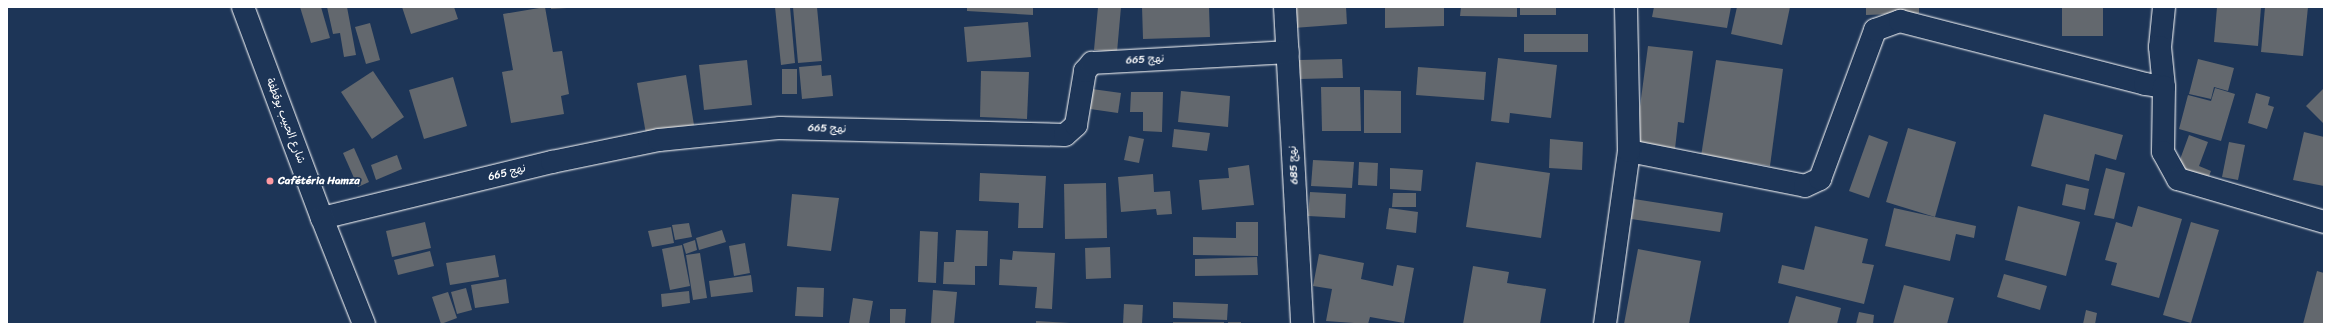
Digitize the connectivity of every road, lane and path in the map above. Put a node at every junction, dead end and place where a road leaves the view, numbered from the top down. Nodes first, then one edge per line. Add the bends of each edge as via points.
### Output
1 (243, 7) edge
2 (1285, 7) edge
3 (1626, 7) edge
4 (2164, 7) edge
5 (1288, 52) junction
6 (2164, 87) junction
7 (1629, 151) junction
8 (322, 218) junction
9 (2324, 222) edge
10 (364, 324) edge
11 (1302, 324) edge
12 (1605, 324) edge

1 - 8 street, شارع الحبيب بوقطفة
2 - 5 street, نهج 685
3 - 7 street
4 - 6 street via 2160,47
5 - 8 street, نهج 665 via 1092,63 1085,71 1076,125 1065,134 780,128 674,138 552,162
5 - 11 street, نهج 685
6 - 7 street via 1900,21 1875,30 1820,179 1805,186
6 - 9 street via 2163,152 2178,179
7 - 12 street
8 - 10 street, شارع الحبيب بوقطفة

